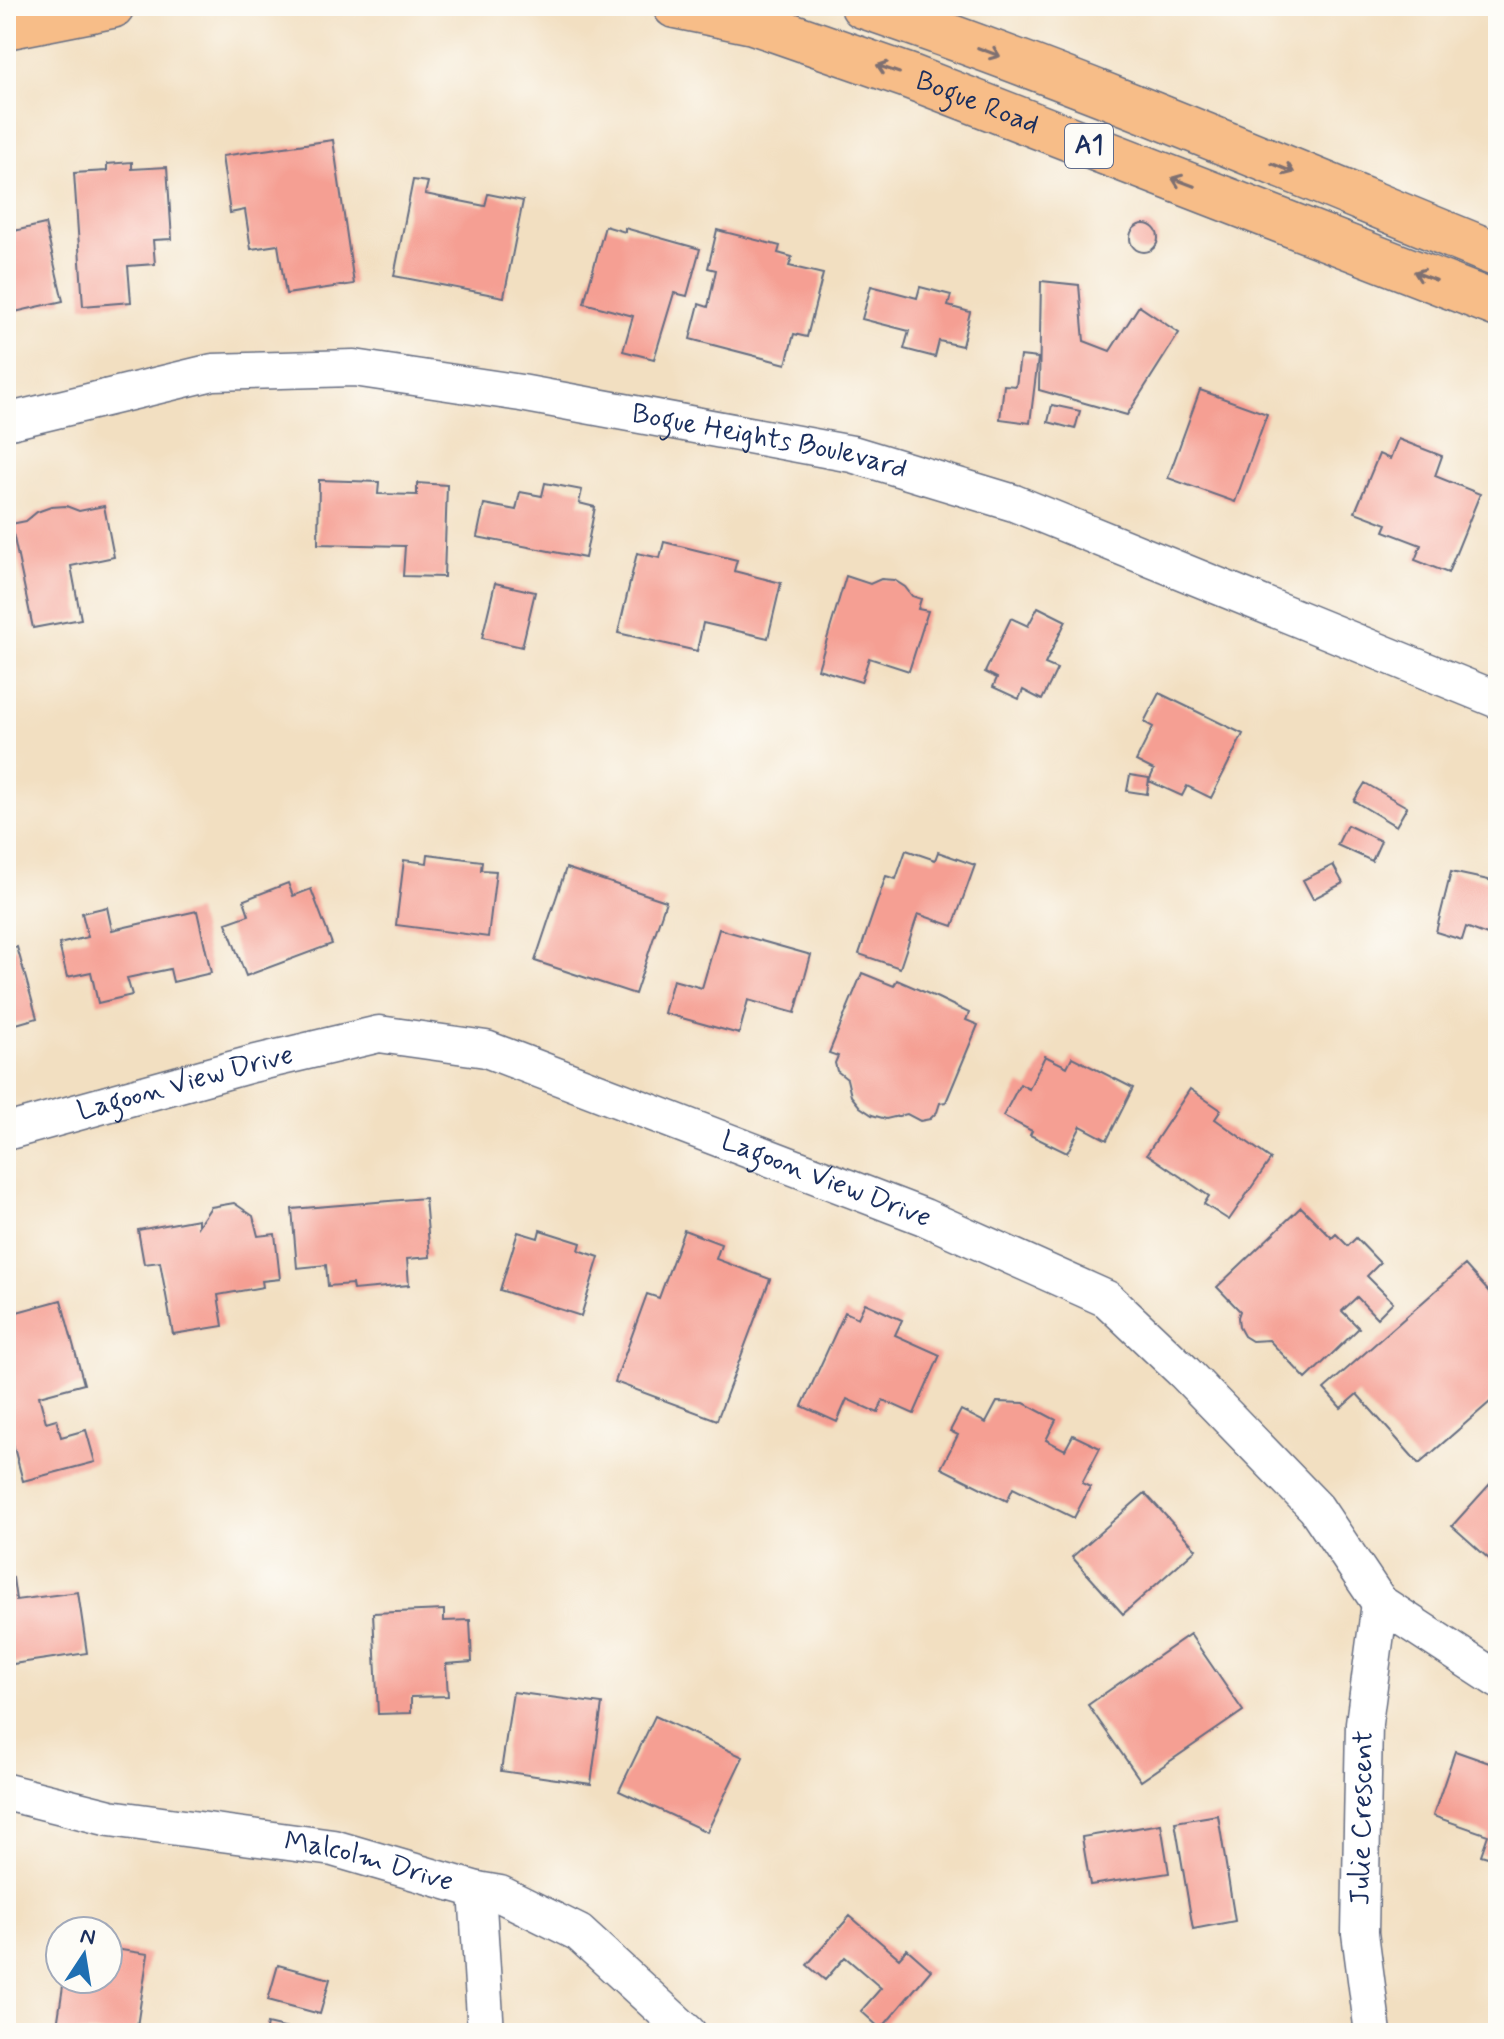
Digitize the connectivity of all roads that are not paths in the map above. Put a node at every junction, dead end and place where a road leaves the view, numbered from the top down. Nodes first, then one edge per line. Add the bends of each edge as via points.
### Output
1 (112, 6) edge
2 (675, 6) edge
3 (863, 6) edge
4 (6, 27) edge
5 (1498, 255) edge
6 (1498, 305) edge
7 (6, 422) edge
8 (1498, 700) edge
9 (6, 1132) edge
10 (1380, 1603) junction
11 (1498, 1680) edge
12 (6, 1792) edge
13 (477, 1890) junction
14 (486, 2033) edge
15 (688, 2033) edge
16 (1373, 2033) edge

1 - 4 main road
6 -> 2 main road, Bogue Road / A1 via 908,76 753,22
3 -> 5 main road, Bogue Road / A1
7 - 8 street, Bogue Heights Boulevard via 213,372 354,368 852,454 1014,503
9 - 10 street, Lagoon View Drive via 379,1034 486,1049 924,1217 1107,1299 1316,1508
10 - 11 street, Lagoon View Drive
10 - 16 street, Julie Crescent via 1364,1723 1360,1933
12 - 13 street, Malcolm Drive via 110,1818 333,1848
13 - 14 street
13 - 15 street, Malcolm Drive via 500,1894 579,1933

